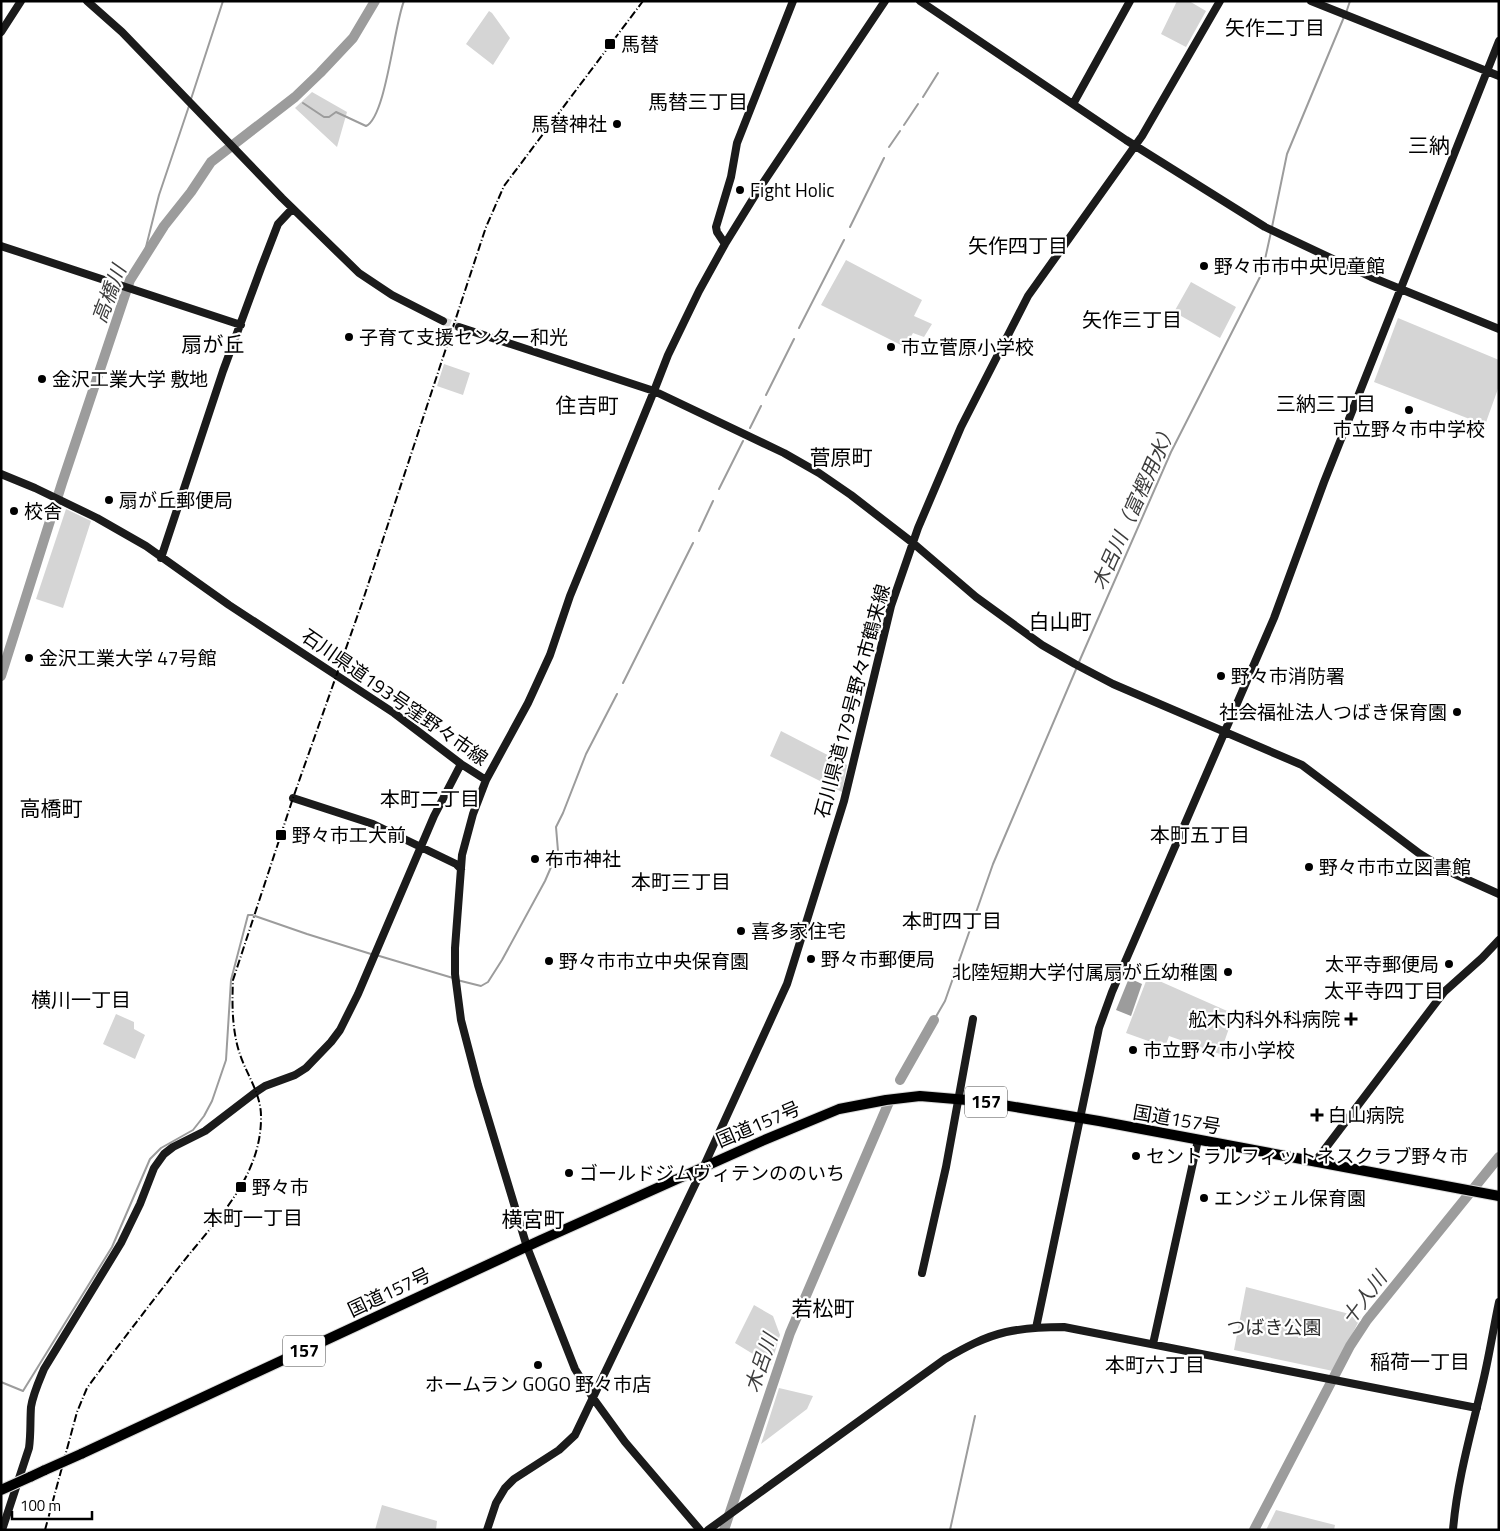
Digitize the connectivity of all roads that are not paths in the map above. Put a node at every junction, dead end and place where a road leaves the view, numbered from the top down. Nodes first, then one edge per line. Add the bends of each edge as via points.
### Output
1 (21, 1) edge
2 (87, 1) edge
3 (792, 1) edge
4 (885, 1) edge
5 (920, 1) edge
6 (1130, 1) edge
7 (1220, 1) edge
8 (1311, 1) edge
9 (1, 32) edge
10 (1499, 41) edge
11 (1486, 72) junction
12 (1499, 76) edge
13 (1073, 104) junction
14 (1136, 146) junction
15 (292, 209) junction
16 (725, 244) junction
17 (1, 246) edge
18 (1402, 289) junction
19 (443, 321) tunnel mouth
20 (241, 325) junction
21 (459, 327) tunnel mouth
22 (1499, 329) edge
23 (654, 390) junction
24 (1, 474) edge
25 (914, 543) junction
26 (161, 558) junction
27 (1224, 732) junction
28 (461, 764) junction
29 (486, 780) junction
30 (293, 798) dead end
31 (420, 847) junction
32 (461, 869) junction
33 (1499, 894) edge
34 (1499, 940) edge
35 (973, 1018) dead end
36 (958, 1099) junction
37 (1081, 1118) junction
38 (1198, 1140) junction
39 (1315, 1162) junction
40 (703, 1168) junction
41 (1499, 1196) edge
42 (527, 1247) junction
43 (922, 1273) dead end
44 (1499, 1302) edge
45 (1036, 1328) junction
46 (1153, 1344) junction
47 (592, 1398) junction
48 (1477, 1408) junction
49 (1, 1490) edge
50 (2, 1530) edge
51 (487, 1530) edge
52 (700, 1530) edge
53 (708, 1530) edge
54 (1453, 1530) edge

1 - 9 street
2 - 15 street via 122,32
3 - 16 street via 737,143 716,226
4 - 16 street
5 - 13 street
6 - 13 street
7 - 14 street, 石川県道179号野々市鶴来線
8 - 11 street
10 - 11 street
11 - 12 street
11 - 18 street
13 - 14 street
14 - 18 street via 1272,231
14 - 25 street, 石川県道179号野々市鶴来線 via 1028,296 962,427
15 - 19 street via 359,273 408,304
15 - 20 street via 278,224
16 - 23 street via 699,291
17 - 20 street
18 - 22 street
18 - 27 street via 1324,482 1285,591
20 - 26 street
21 - 23 street
23 - 25 street via 818,472
23 - 29 street via 570,596 550,655
24 - 26 street, 石川県道193号窪野々市線 via 69,504 122,532
25 - 27 street via 976,597 1042,644 1113,684
25 - 40 street, 石川県道179号野々市鶴来線 via 884,629 844,800 799,951 781,998
26 - 28 street, 石川県道193号窪野々市線 via 394,713
27 - 33 street via 1302,765 1420,854 1448,871
27 - 37 street via 1112,992 1099,1028
28 - 29 street, 石川県道193号窪野々市線
28 - 31 street
29 - 32 street, 石川県道193号窪野々市線 via 466,836
30 - 31 street via 355,817
31 - 32 street
31 - 50 street via 358,994 332,1042 306,1068 256,1092 204,1130 168,1151 154,1168 129,1228 44,1369 31,1408 29,1448
32 - 42 street, 石川県道193号窪野々市線 via 455,948 462,1020 478,1085
34 - 39 street via 1444,992
35 - 36 street
36 - 37 highway, 国道157号 / 157
36 - 40 highway, 国道157号 / 157 via 920,1096 839,1109
36 - 43 street
37 - 38 highway, 国道157号 / 157
37 - 45 street
38 - 39 highway, 国道157号 / 157
38 - 46 street
39 - 41 highway, 国道157号 / 157
40 - 42 highway, 国道157号 / 157
40 - 47 street, 石川県道179号野々市鶴来線
42 - 47 street, 石川県道193号窪野々市線 via 575,1369
42 - 49 highway, 国道157号 / 157, bridge
44 - 48 street
45 - 46 street via 1064,1326
45 - 53 street via 1005,1332 970,1345 945,1359
46 - 48 street
47 - 51 street, 石川県道179号野々市鶴来線 via 575,1435 505,1488
47 - 52 street, 石川県道193号窪野々市線 via 624,1442
48 - 54 street

